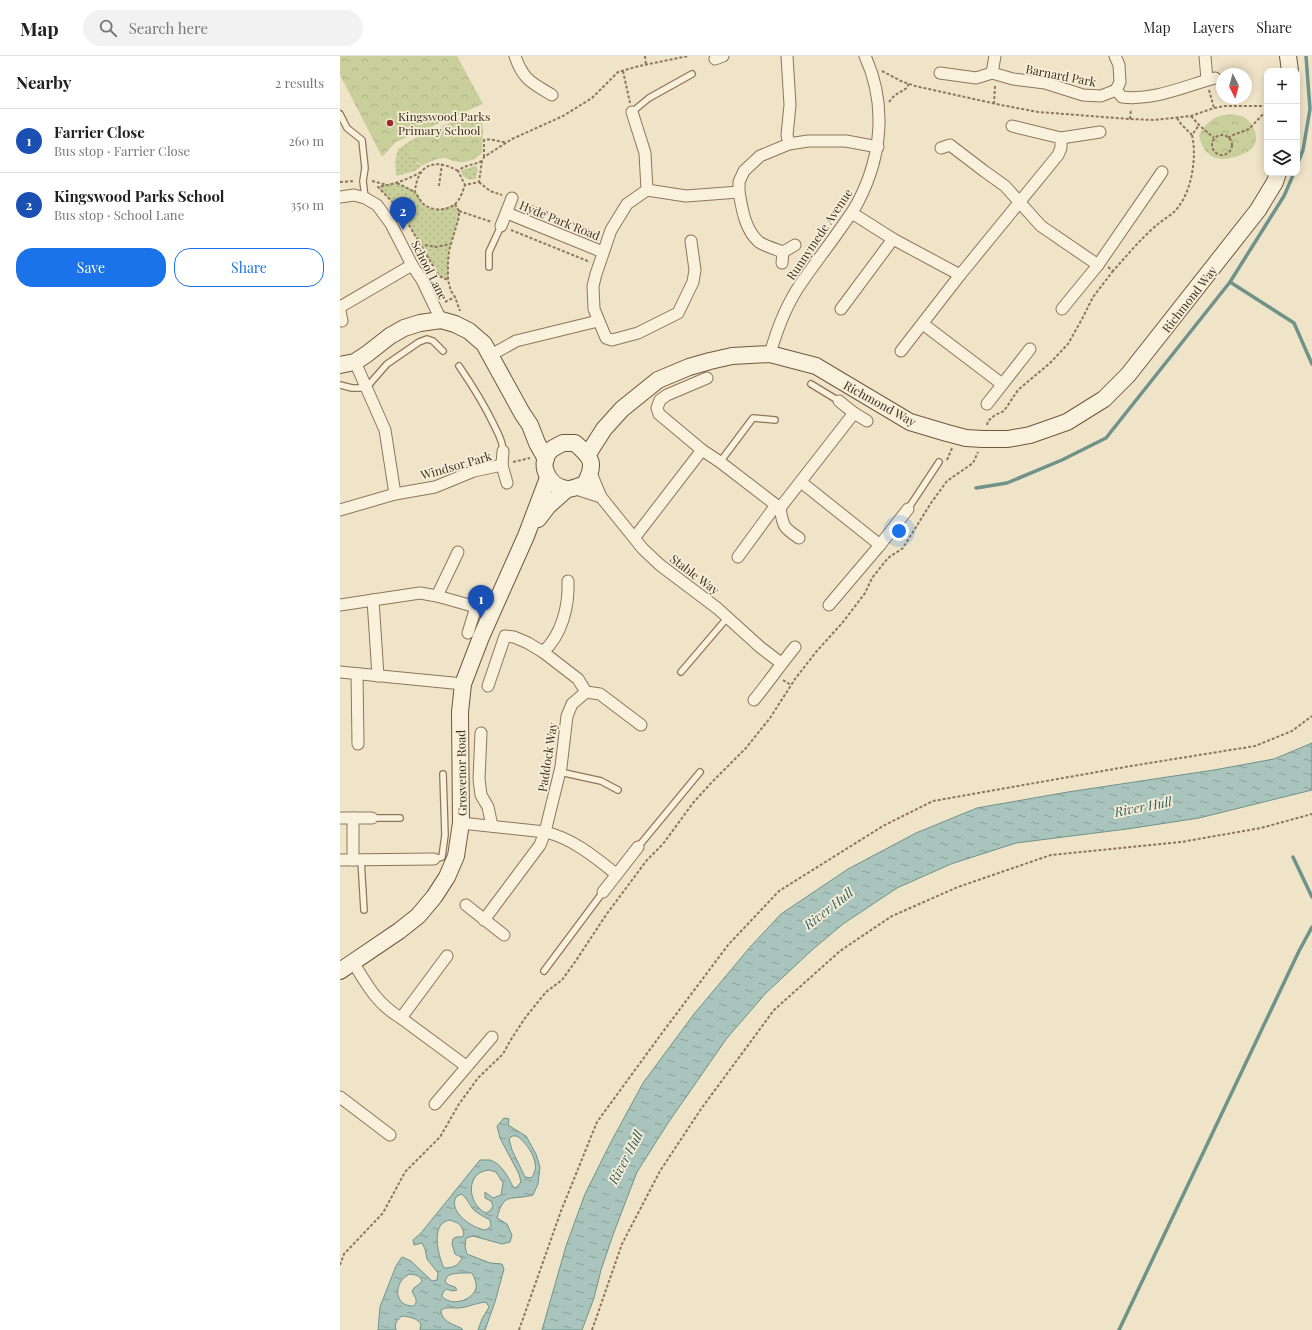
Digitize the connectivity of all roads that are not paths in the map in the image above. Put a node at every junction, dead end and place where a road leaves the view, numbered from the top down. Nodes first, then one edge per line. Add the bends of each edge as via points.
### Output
1 (515, 56) edge
2 (787, 56) edge
3 (865, 56) edge
4 (995, 56) edge
5 (1114, 56) edge
6 (1204, 56) edge
7 (1288, 56) edge
8 (1290, 68) edge
9 (940, 73) dead end
10 (993, 73) junction
11 (692, 74) dead end
12 (1119, 94) junction
13 (552, 95) dead end
14 (632, 112) joint
15 (340, 114) edge
16 (1012, 126) dead end
17 (1100, 132) dead end
18 (1060, 138) junction
19 (789, 144) junction
20 (878, 147) junction
21 (941, 148) dead end
22 (1162, 172) dead end
23 (1277, 176) edge
24 (647, 190) junction
25 (739, 192) junction
26 (340, 196) edge
27 (364, 198) junction
28 (512, 198) road end
29 (1020, 202) junction
30 (507, 213) junction
31 (852, 213) junction
32 (501, 226) joint
33 (893, 239) junction
34 (691, 241) dead end
35 (796, 245) dead end
36 (603, 252) junction
37 (1099, 263) junction
38 (412, 265) junction
39 (489, 267) dead end
40 (960, 275) junction
41 (340, 307) edge
42 (840, 309) dead end
43 (1062, 309) dead end
44 (441, 320) junction
45 (598, 321) junction
46 (923, 324) junction
47 (1030, 349) dead end
48 (443, 351) dead end
49 (901, 351) dead end
50 (770, 354) junction
51 (491, 355) junction
52 (347, 364) edge
53 (459, 366) dead end
54 (707, 378) dead end
55 (811, 384) dead end
56 (1002, 384) junction
57 (340, 385) edge
58 (366, 388) junction
59 (838, 401) joint
60 (987, 404) dead end
61 (854, 413) junction
62 (775, 420) dead end
63 (867, 421) dead end
64 (530, 425) junction
65 (604, 429) junction
66 (569, 443) junction
67 (702, 450) junction
68 (503, 451) joint
69 (588, 454) junction
70 (541, 458) junction
71 (720, 462) junction
72 (939, 462) road end
73 (502, 465) junction
74 (591, 473) junction
75 (548, 478) junction
76 (801, 482) junction
77 (507, 483) dead end
78 (570, 488) junction
79 (395, 494) junction
80 (601, 497) junction
81 (778, 507) junction
82 (908, 509) joint
83 (340, 510) edge
84 (526, 536) junction
85 (635, 537) junction
86 (800, 538) dead end
87 (880, 545) junction
88 (458, 552) dead end
89 (738, 557) dead end
90 (568, 582) dead end
91 (437, 596) junction
92 (373, 600) junction
93 (340, 605) edge
94 (829, 605) dead end
95 (728, 616) junction
96 (468, 633) dead end
97 (795, 647) dead end
98 (543, 652) junction
99 (781, 663) junction
100 (340, 672) edge
101 (681, 672) dead end
102 (357, 674) junction
103 (378, 676) junction
104 (463, 684) junction
105 (488, 686) dead end
106 (586, 692) junction
107 (754, 700) dead end
108 (641, 725) dead end
109 (481, 734) dead end
110 (358, 744) dead end
111 (560, 772) junction
112 (700, 772) dead end
113 (443, 774) dead end
114 (618, 790) dead end
115 (340, 818) edge
116 (352, 818) junction
117 (372, 818) joint
118 (400, 818) dead end
119 (461, 823) junction
120 (492, 826) junction
121 (545, 832) junction
122 (638, 847) joint
123 (434, 859) joint
124 (340, 860) edge
125 (357, 860) junction
126 (616, 874) junction
127 (603, 892) joint
128 (466, 905) dead end
129 (364, 910) dead end
130 (484, 920) junction
131 (504, 935) dead end
132 (447, 956) dead end
133 (346, 967) edge
134 (544, 971) dead end
135 (402, 1018) junction
136 (492, 1038) dead end
137 (466, 1066) junction
138 (340, 1096) edge
139 (435, 1104) dead end
140 (390, 1135) dead end

1 - 13 street via 524,76
2 - 19 street
3 - 20 street, Runnymede Avenue via 879,104
4 - 10 street
5 - 12 street via 1119,65
6 - 12 street via 1207,81 1160,95 1133,99
7 - 8 street
9 - 10 street, Barnard Park via 976,78
10 - 12 street, Barnard Park via 1013,79 1045,83 1083,95
11 - 14 lane via 649,98
14 - 24 street via 645,153
15 - 27 lane via 348,128 362,140 365,168
16 - 18 street
17 - 18 street
18 - 29 street via 1061,148 1058,155
19 - 20 street via 846,141
19 - 25 street via 760,156 744,171 739,182
20 - 31 street, Runnymede Avenue via 870,175
21 - 29 street via 950,145 1006,186
22 - 37 street
23 - 50 street, Richmond Way via 1258,210 1128,376 1104,399 1067,422 1030,435 1008,439 983,439 956,435 910,422 816,366
24 - 25 street via 686,196
24 - 36 street, Hyde Park Road via 627,204 611,230
25 - 35 street via 743,214 752,233 760,242 782,257
26 - 27 street, School Lane via 354,195
27 - 38 street, School Lane via 377,205 391,224
28 - 30 street, Hyde Park Road
29 - 37 street via 1041,226
29 - 40 street
30 - 32 street, Hyde Park Road
30 - 36 street, Hyde Park Road
31 - 33 street
31 - 50 street, Runnymede Avenue via 801,283 786,310
32 - 39 lane via 489,252
33 - 40 street
33 - 42 street
34 - 45 street, Hyde Park Road via 695,270 678,313 638,333 612,340 606,338
36 - 45 street, Hyde Park Road via 593,286 594,309
37 - 43 street
38 - 41 street
38 - 44 street, School Lane
40 - 46 street
44 - 51 street via 469,331 484,344
44 - 52 street via 404,328 367,354
45 - 51 street via 516,341
46 - 49 street
46 - 56 street
47 - 56 street
48 - 58 lane via 427,339 419,342 387,364
50 - 65 street, Richmond Way via 717,359 673,372 640,394
51 - 64 street
52 - 58 street
53 - 68 lane via 490,417 503,444
54 - 67 street via 664,397 657,408 659,414
55 - 59 lane
56 - 60 street
57 - 58 lane
58 - 79 street via 385,430
59 - 61 street
61 - 63 street
61 - 76 street
62 - 71 lane via 753,418
64 - 66 street via 546,436
64 - 70 street
65 - 66 street, Richmond Way
65 - 69 street, Richmond Way
66 - 69 street
66 - 70 street via 551,450
67 - 71 street
67 - 85 street
68 - 73 street, Windsor Park
69 - 74 street
70 - 75 street
71 - 81 street
72 - 82 lane
73 - 77 street, Windsor Park
73 - 79 street, Windsor Park via 474,471 435,486
74 - 78 street via 585,484
74 - 80 street, Stable Way
75 - 78 street via 558,486
75 - 84 street, Grosvenor Road
76 - 81 street
76 - 87 street
78 - 80 street
78 - 84 street, Grosvenor Road via 548,506
79 - 83 street, Windsor Park
80 - 85 street, Stable Way
81 - 86 street via 782,522
81 - 89 street
82 - 87 street
84 - 104 street, Grosvenor Road
85 - 95 street, Stable Way via 660,565
87 - 94 street
88 - 91 street
90 - 98 street via 569,594 563,619 551,645
91 - 92 street via 420,593
91 - 96 street via 476,607
92 - 93 street
92 - 103 street
95 - 99 street, Stable Way
95 - 101 lane
97 - 99 street
98 - 105 street via 514,637 505,636
98 - 106 street via 578,679
99 - 107 street
100 - 102 street
102 - 103 street
102 - 110 street
103 - 104 street
104 - 119 street, Grosvenor Road via 460,712
106 - 108 street via 600,694
106 - 111 street, Paddock Way via 572,704 567,716
109 - 120 street via 479,779 481,795 488,808
111 - 114 lane via 601,780
111 - 121 street, Paddock Way
112 - 122 lane
113 - 123 lane via 445,835 442,857
115 - 116 street
116 - 117 street
116 - 125 street
117 - 118 lane
119 - 120 street
119 - 133 street, Grosvenor Road via 456,856 448,877 434,897 418,916 403,928
120 - 121 street
121 - 126 street via 555,834 590,853
121 - 130 street, Paddock Way via 534,855
122 - 126 street
123 - 125 street
124 - 125 street
125 - 129 lane
126 - 127 street
127 - 134 lane
128 - 130 street
130 - 131 street
132 - 135 street
133 - 135 street via 372,994
135 - 137 street
136 - 137 street
137 - 139 street
138 - 140 street

